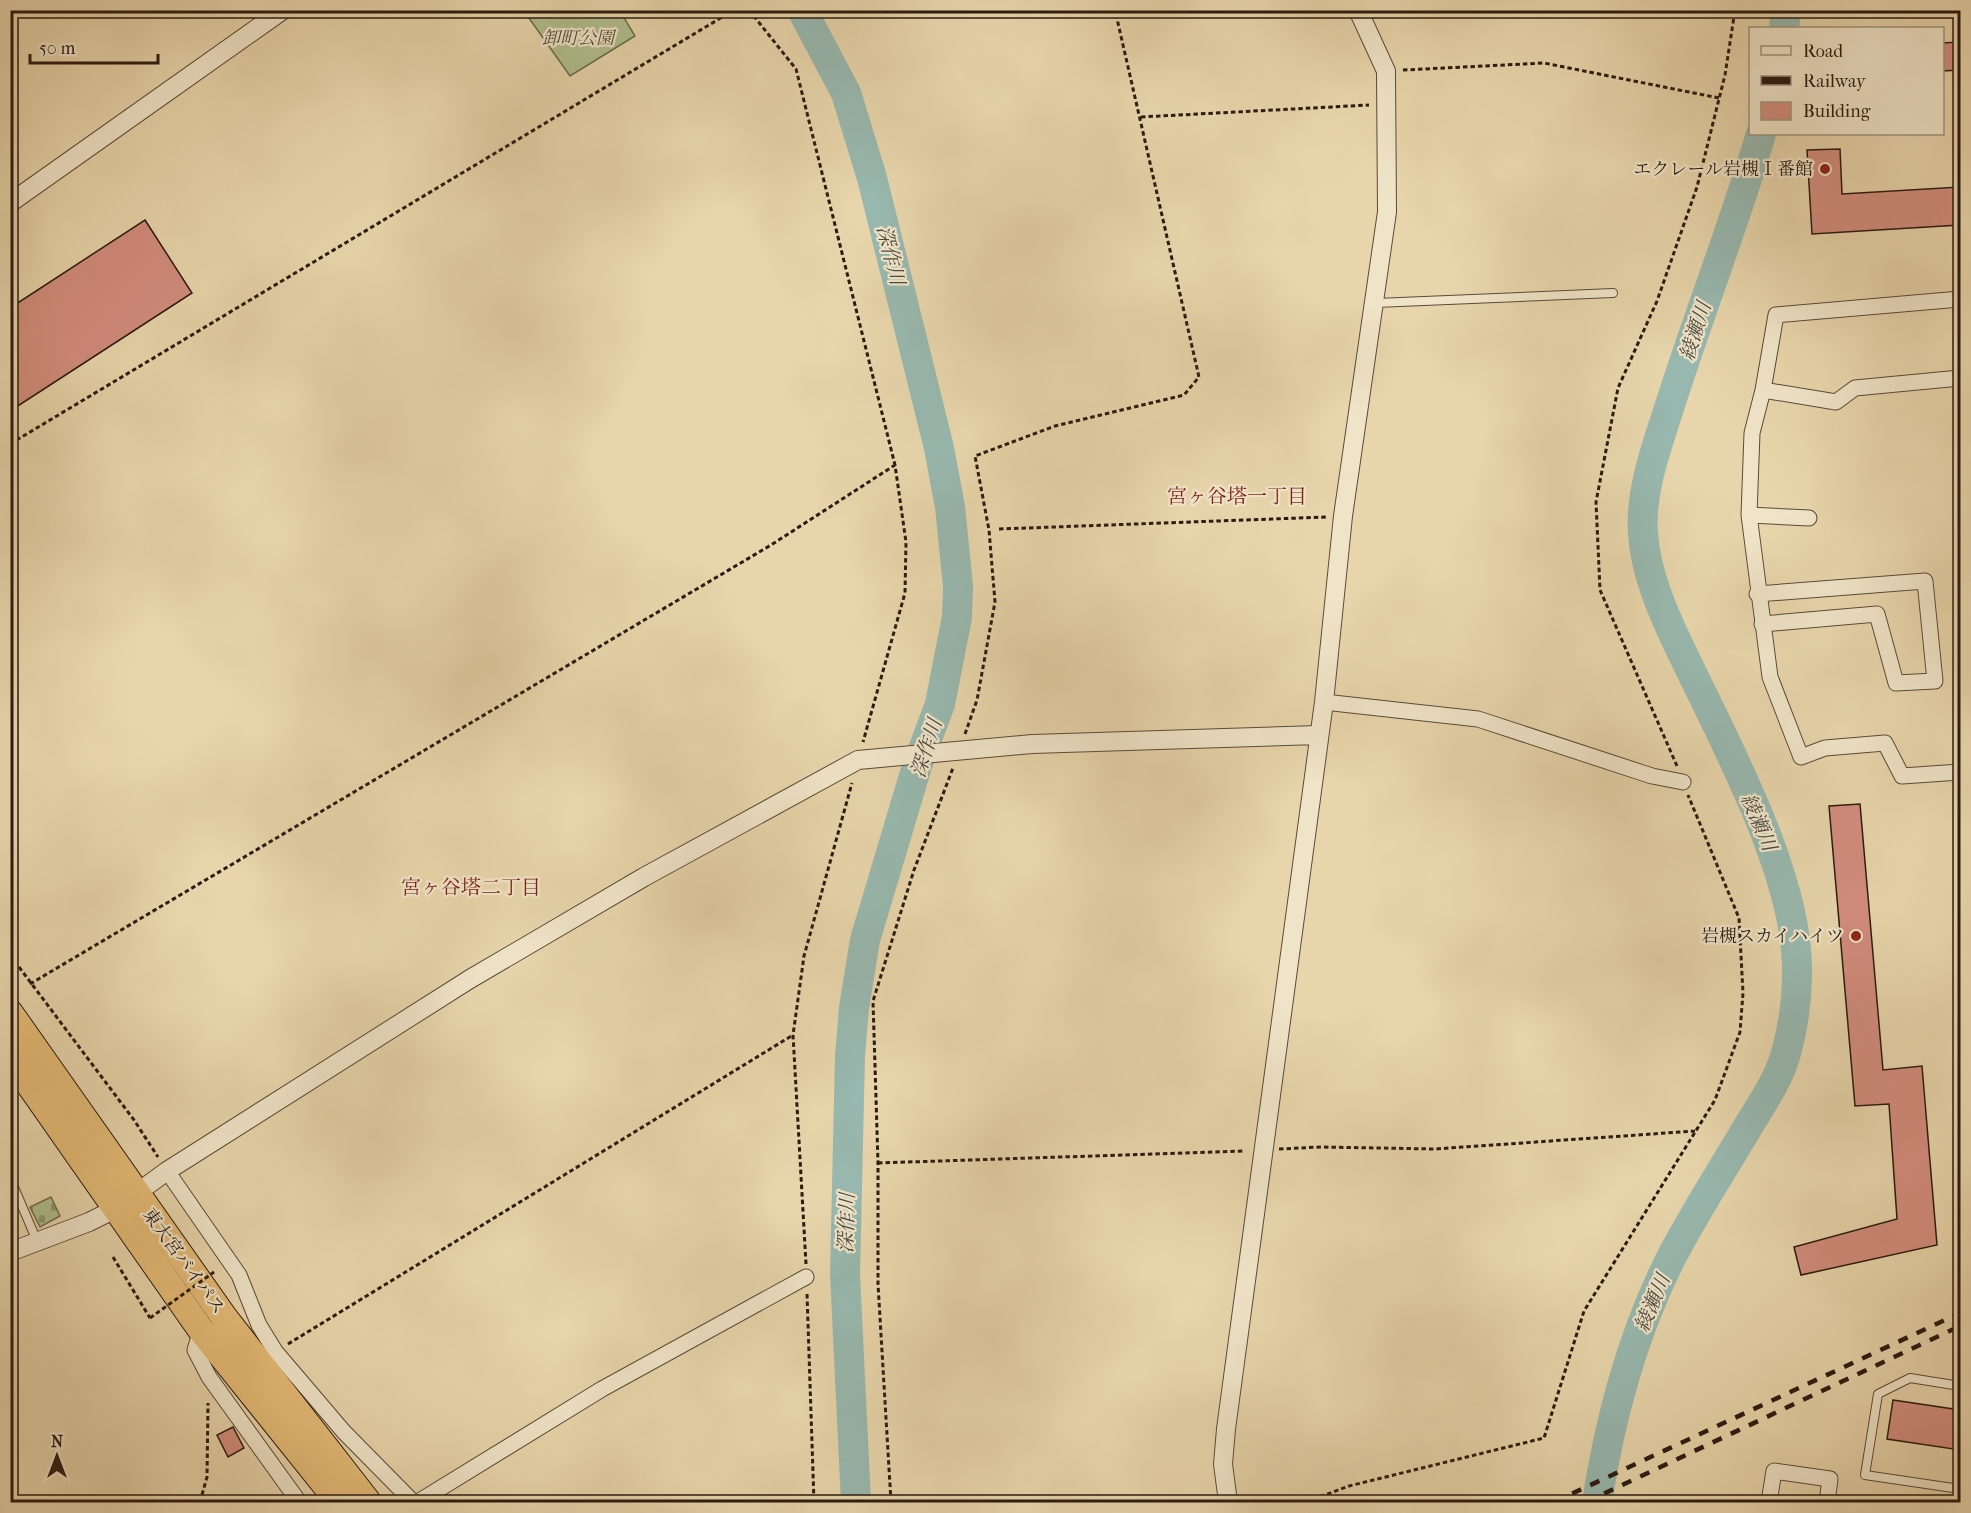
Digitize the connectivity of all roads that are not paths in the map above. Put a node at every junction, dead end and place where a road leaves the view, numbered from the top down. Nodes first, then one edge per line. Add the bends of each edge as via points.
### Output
1 (283, 10) edge
2 (1358, 10) edge
3 (10, 203) edge
4 (1613, 293) dead end
5 (1960, 299) edge
6 (1376, 303) junction
7 (1960, 378) edge
8 (1763, 390) junction
9 (1749, 515) junction
10 (1809, 518) dead end
11 (1757, 594) junction
12 (1762, 624) junction
13 (1324, 702) junction
14 (1318, 735) junction
15 (1960, 772) edge
16 (1683, 782) road end
17 (10, 1012) edge
18 (10, 1057) edge
19 (167, 1171) junction
20 (10, 1178) edge
21 (136, 1194) junction
22 (115, 1209) junction
23 (38, 1243) junction
24 (10, 1252) edge
25 (806, 1277) road end
26 (201, 1330) junction
27 (1960, 1386) edge
28 (1960, 1489) edge
29 (299, 1503) edge
30 (339, 1503) edge
31 (368, 1503) edge
32 (416, 1503) edge
33 (1228, 1503) edge
34 (1769, 1503) edge
35 (1827, 1503) edge

1 - 3 street
2 - 6 street via 1386,71 1387,212
4 - 6 lane
5 - 8 street via 1776,315
6 - 13 street via 1343,516
7 - 8 street via 1856,388 1836,402
8 - 9 street via 1752,434
9 - 10 street
9 - 11 street
11 - 12 street
11 - 12 street via 1925,581 1935,681 1896,683 1877,614
12 - 15 street via 1770,676 1801,757 1825,748 1885,743 1902,776
13 - 14 street
13 - 16 street via 1478,719 1652,776
14 - 19 street via 1032,744 858,759 470,979
14 - 33 street via 1226,1429 1223,1464
17 - 21 highway, 東大宮バイパス
18 - 22 highway, 東大宮バイパス
19 - 21 street
19 - 32 street via 240,1275 259,1325 275,1351 344,1432
20 - 23 lane
21 - 22 street
21 - 31 highway, 東大宮バイパス via 224,1317
22 - 23 street
22 - 26 highway, 東大宮バイパス
23 - 24 street
25 - 32 street via 602,1389
26 - 29 street via 195,1350 209,1377
26 - 30 highway, 東大宮バイパス
27 - 28 lane via 1910,1378 1878,1394 1865,1475
34 - 35 street via 1774,1471 1830,1479

